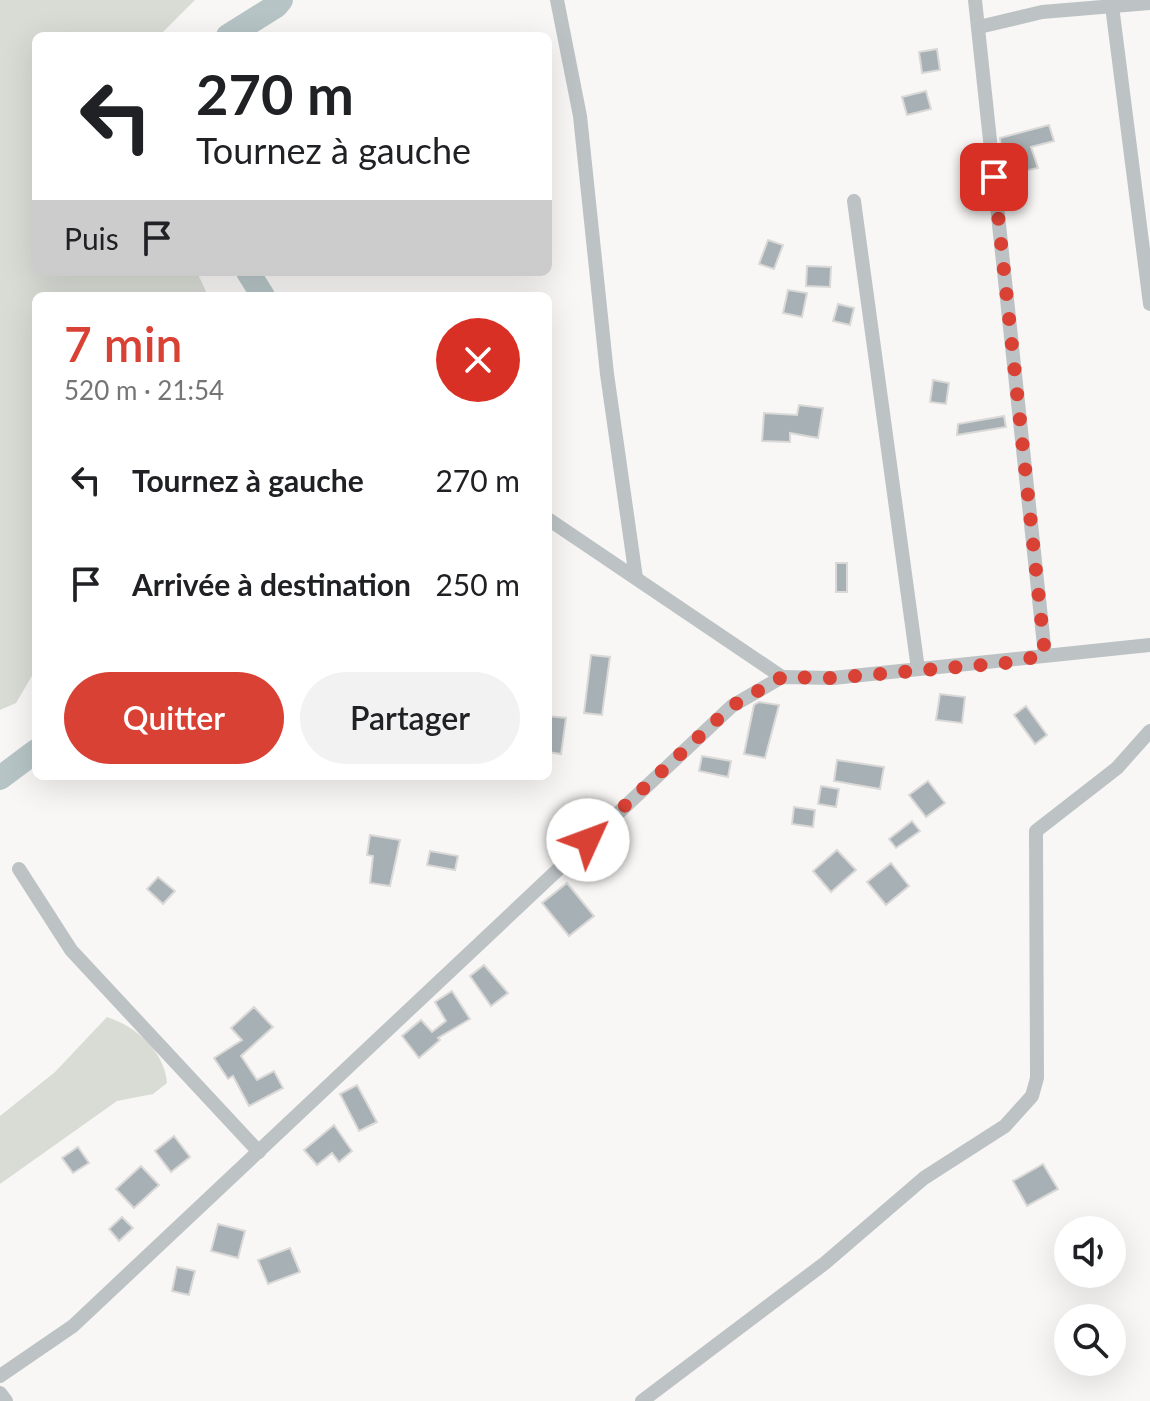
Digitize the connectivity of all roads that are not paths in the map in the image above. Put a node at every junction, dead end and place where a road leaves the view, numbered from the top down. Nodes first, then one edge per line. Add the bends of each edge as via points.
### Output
1 (557, 0) edge
2 (975, 0) edge
3 (1150, 3) edge
4 (1112, 6) junction
5 (979, 27) junction
6 (854, 201) dead end
7 (1150, 304) edge
8 (552, 522) edge
9 (636, 578) junction
10 (1150, 645) edge
11 (1045, 655) junction
12 (918, 669) junction
13 (782, 677) junction
14 (1150, 731) edge
15 (19, 869) dead end
16 (259, 1152) junction
17 (0, 1376) edge
18 (0, 1393) edge
19 (6, 1401) edge
20 (642, 1401) edge

1 - 9 street via 580,116 607,374
2 - 5 street
3 - 4 street
4 - 5 street via 1042,12
4 - 7 street
5 - 11 street
6 - 12 street
8 - 9 street
9 - 13 street
10 - 11 street
11 - 12 street
12 - 13 street
13 - 16 street via 732,706
14 - 20 street via 1117,768 1036,831 1037,1078 1032,1096 1005,1126 924,1178 825,1263
15 - 16 street via 71,950
16 - 17 street via 73,1326
18 - 19 street

